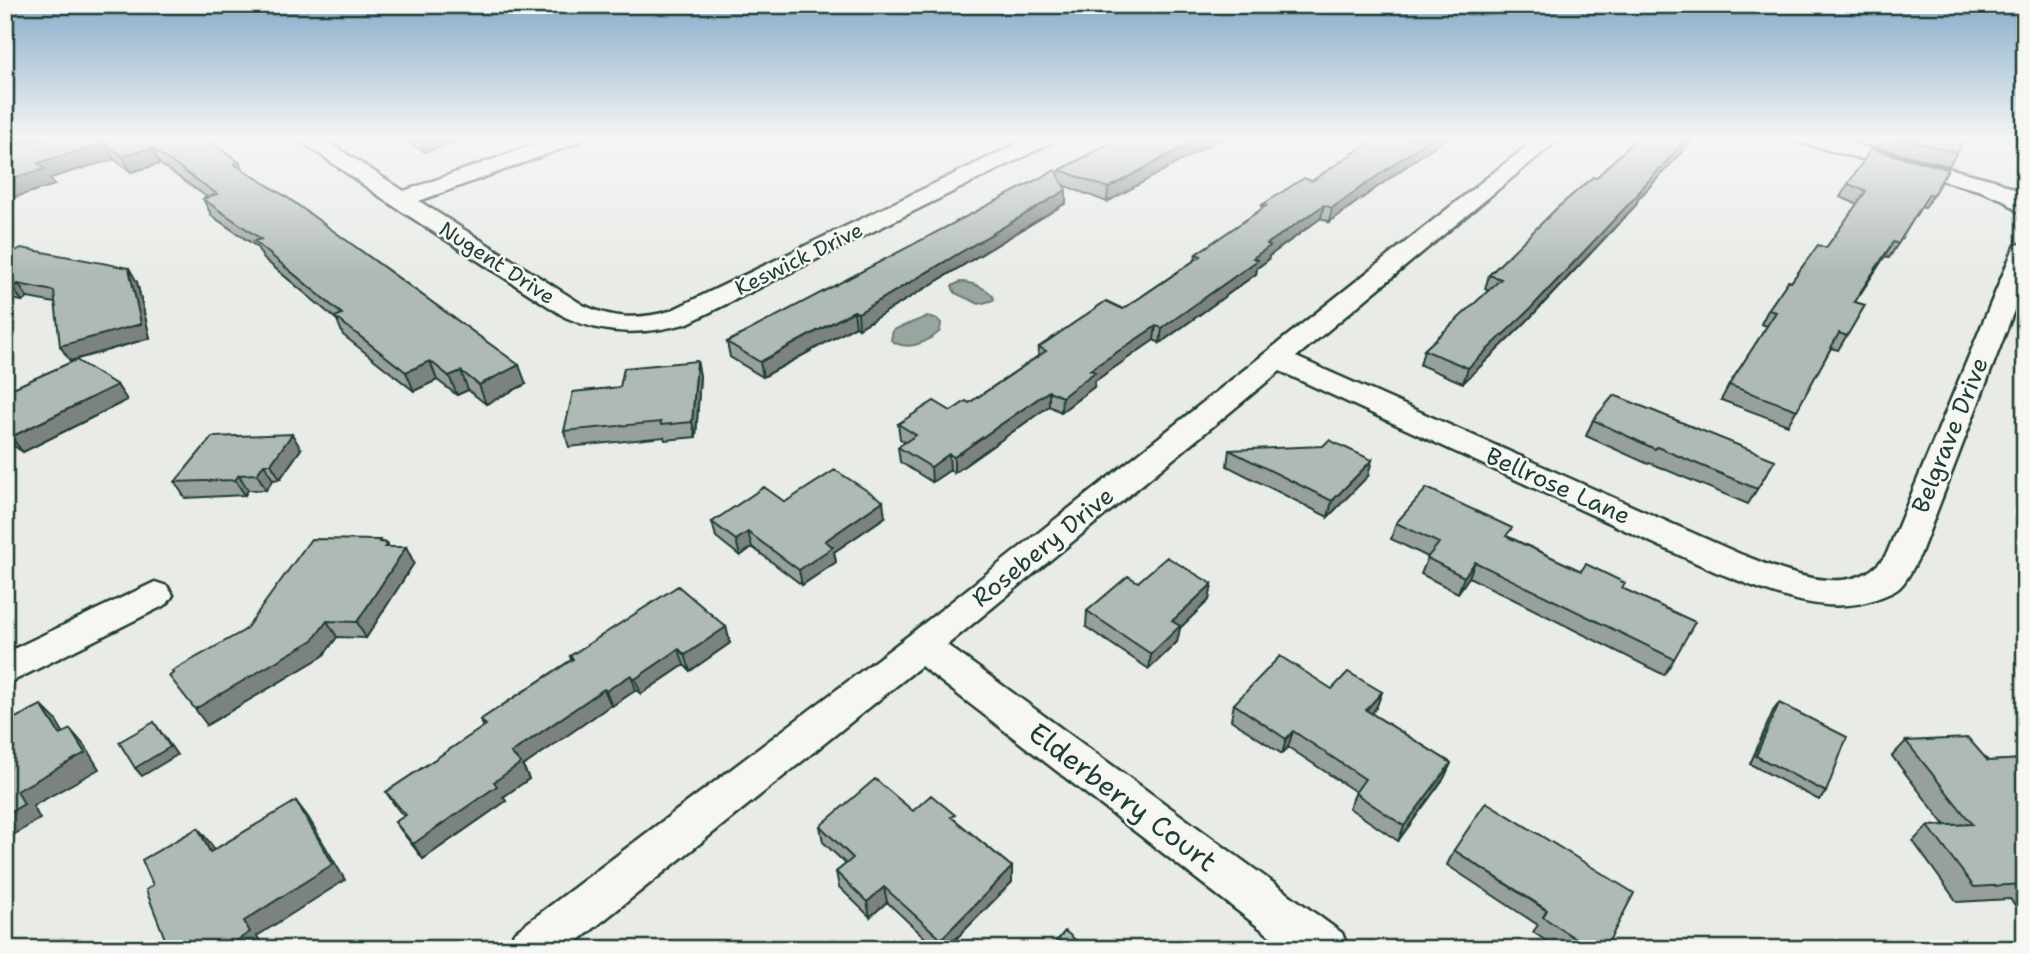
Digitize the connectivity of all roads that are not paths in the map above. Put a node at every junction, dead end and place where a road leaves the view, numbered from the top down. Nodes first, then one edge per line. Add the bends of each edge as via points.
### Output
1 (373, 183) edge
2 (451, 183) edge
3 (955, 183) edge
4 (1494, 183) edge
5 (1972, 183) edge
6 (400, 201) junction
7 (2018, 201) edge
8 (2025, 250) edge
9 (624, 328) joint
10 (1275, 358) junction
11 (1848, 594) joint
12 (155, 595) dead end
13 (920, 646) junction
14 (5, 670) edge
15 (531, 949) edge
16 (1325, 949) edge

1 - 6 street, Nugent Drive
2 - 6 street
3 - 9 street, Keswick Drive via 680,317 653,326
4 - 10 street, Rosebery Drive
5 - 7 street
6 - 9 street, Nugent Drive via 574,311 595,322
8 - 11 street, Belgrave Drive via 1903,555 1886,580
10 - 11 street, Bellrose Lane via 1728,563 1788,585
10 - 13 street, Rosebery Drive
12 - 14 street
13 - 15 street, Rosebery Drive
13 - 16 street, Elderberry Court

